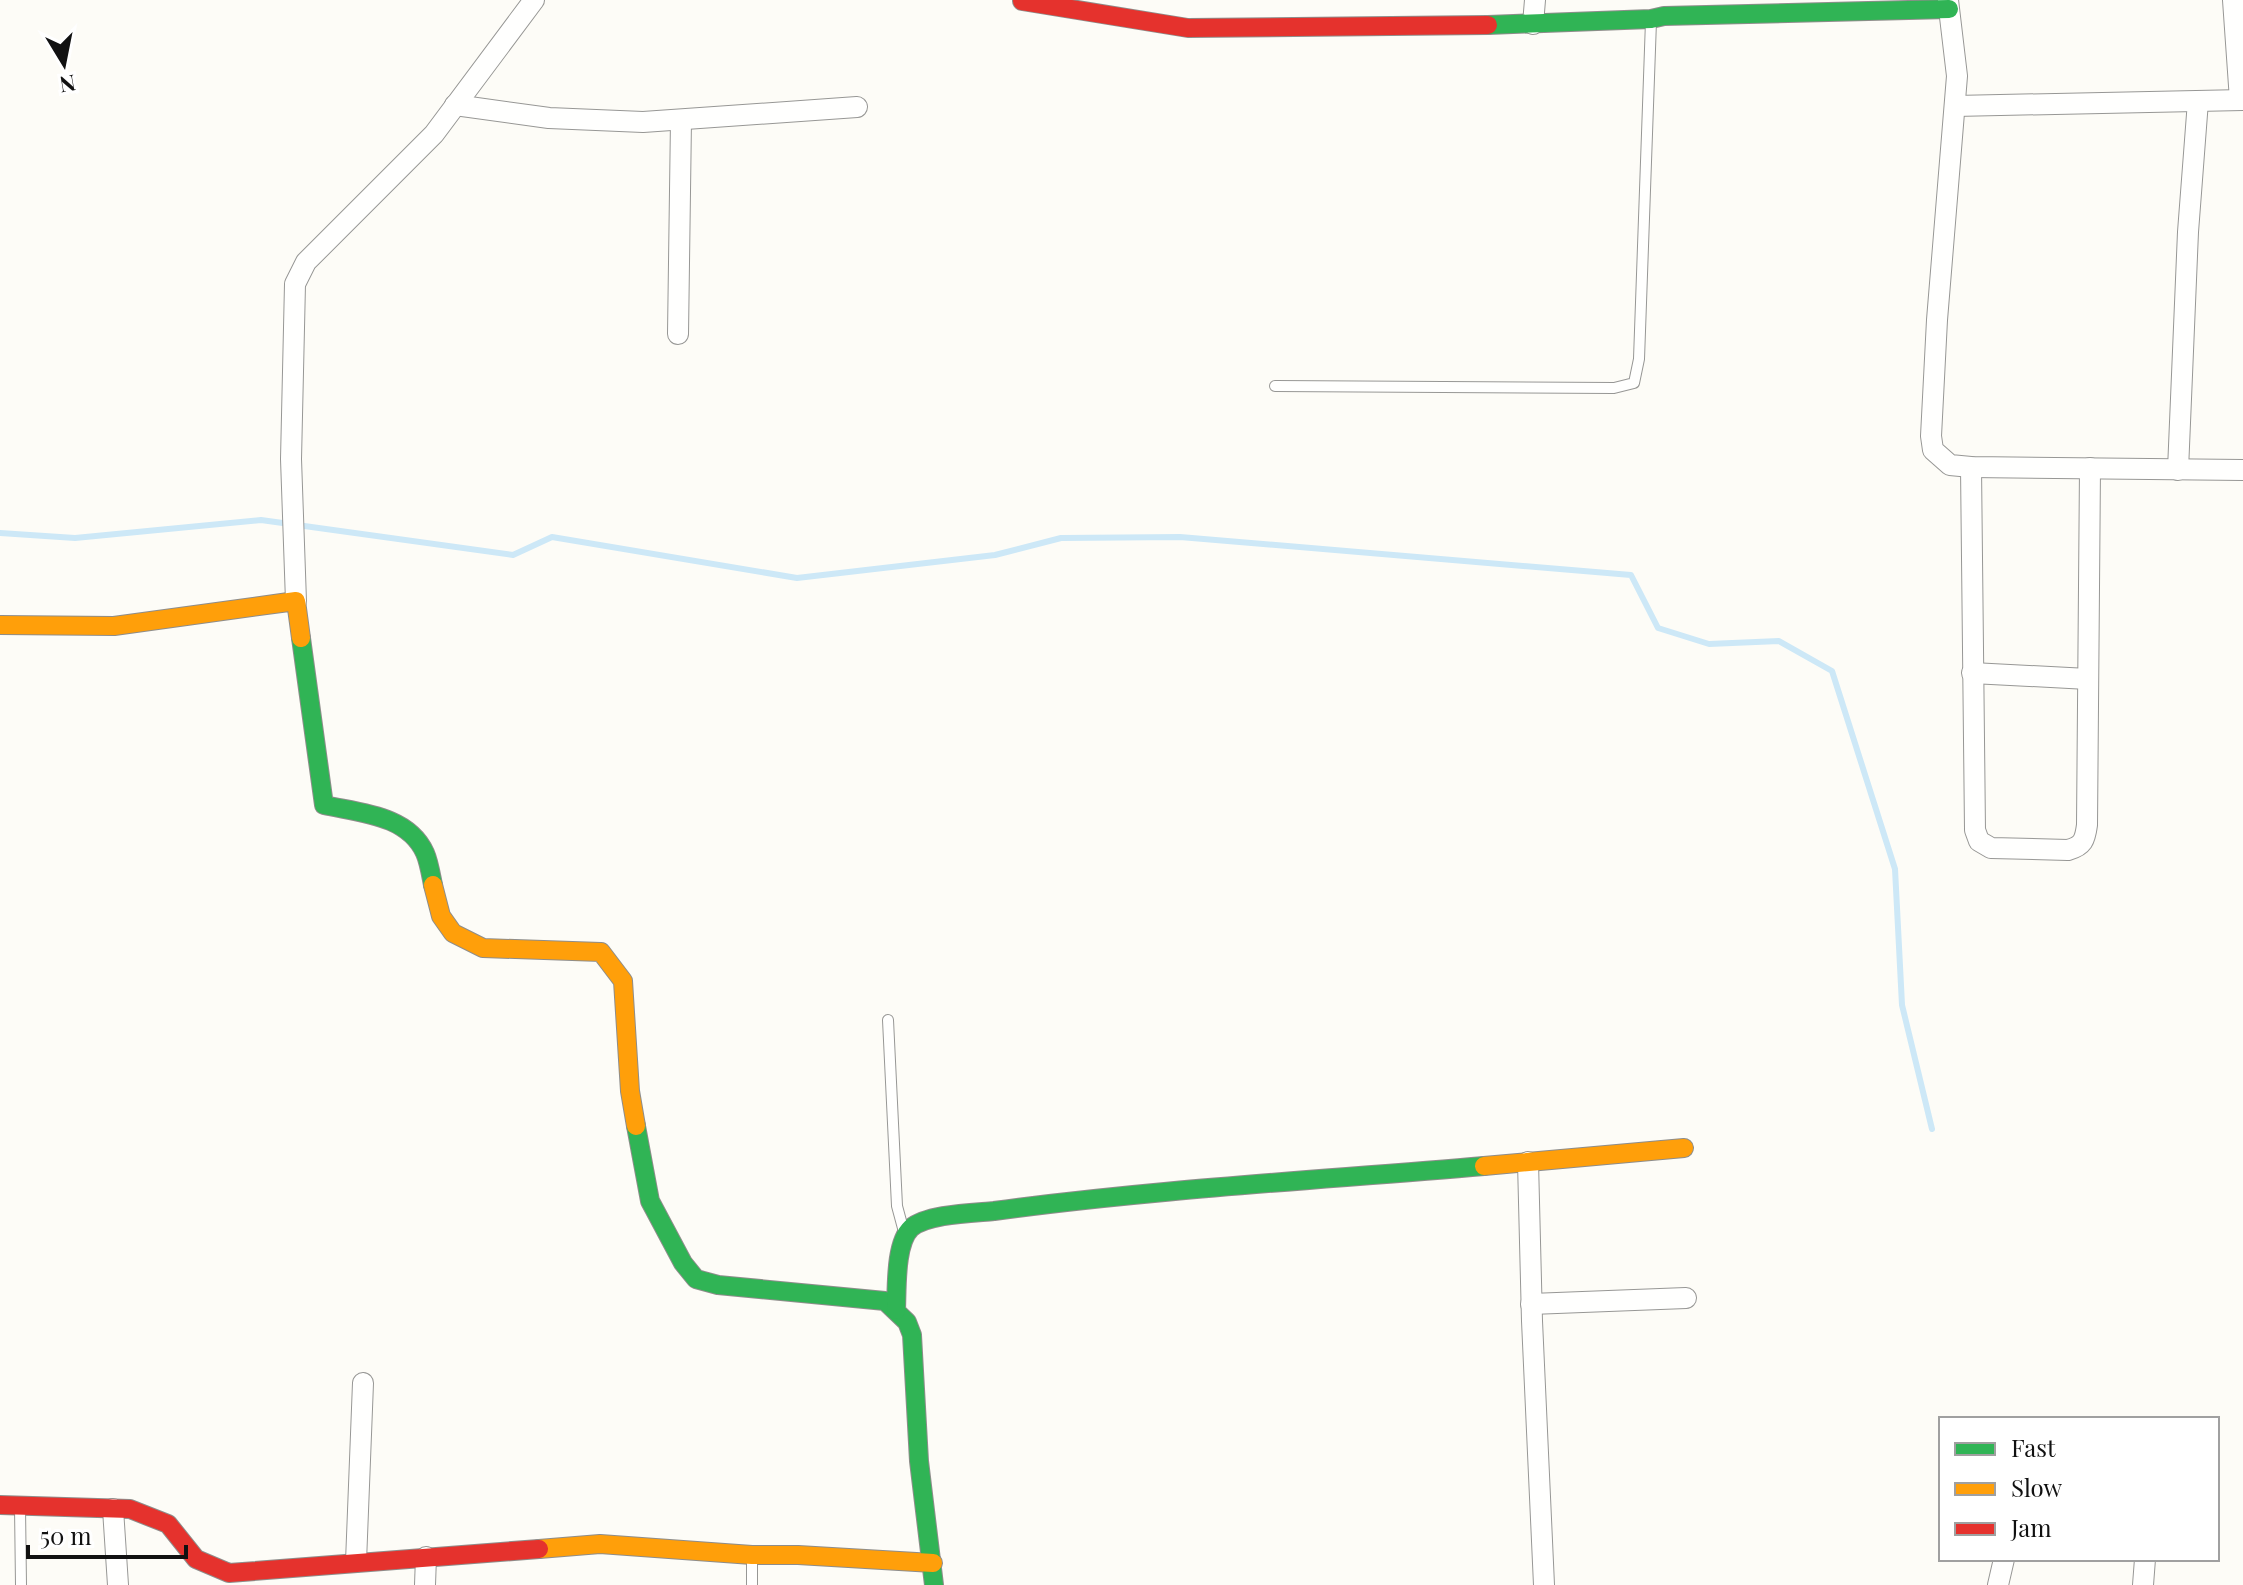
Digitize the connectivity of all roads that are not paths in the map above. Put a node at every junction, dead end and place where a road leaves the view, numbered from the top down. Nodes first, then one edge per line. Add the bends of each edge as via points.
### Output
1 (534, 0) edge
2 (1535, 0) edge
3 (2233, 0) edge
4 (1022, 1) edge
5 (1949, 5) edge
6 (1660, 12) edge
7 (1533, 24) junction
8 (2241, 100) edge
9 (2198, 101) junction
10 (455, 105) junction
11 (1955, 106) junction
12 (857, 107) dead end
13 (681, 120) junction
14 (678, 334) dead end
15 (1275, 386) dead end
16 (1971, 467) junction
17 (2090, 468) junction
18 (2178, 470) junction
19 (2243, 470) edge
20 (296, 601) junction
21 (0, 625) edge
22 (1972, 673) junction
23 (2088, 679) junction
24 (888, 1020) dead end
25 (1684, 1148) dead end
26 (1528, 1162) junction
27 (905, 1234) junction
28 (1686, 1298) dead end
29 (1531, 1304) junction
30 (896, 1310) junction
31 (363, 1383) dead end
32 (0, 1505) edge
33 (20, 1505) junction
34 (113, 1509) junction
35 (752, 1555) junction
36 (426, 1557) junction
37 (2004, 1561) edge
38 (2145, 1561) edge
39 (356, 1562) junction
40 (933, 1563) junction
41 (21, 1585) edge
42 (118, 1585) edge
43 (425, 1585) edge
44 (752, 1585) edge
45 (934, 1585) edge
46 (1544, 1585) edge
47 (1998, 1585) edge
48 (2143, 1585) edge

1 - 10 street
2 - 7 street
3 - 8 street
4 - 7 street via 1188,28
5 - 6 street
5 - 11 street
6 - 7 street
6 - 15 lane via 1634,383 1614,388
8 - 9 street
9 - 11 street
9 - 18 street
10 - 13 street via 549,118
10 - 20 street via 434,134 306,262 295,284 291,459
11 - 16 street via 1931,436 1939,457 1950,465
12 - 13 street
13 - 14 street
16 - 17 street
16 - 22 street
17 - 18 street
17 - 23 street
18 - 19 street
20 - 21 street via 114,626
20 - 30 street via 324,805 396,822 408,830 425,852 441,916 453,933 483,948 601,952 623,981 630,1091 650,1201 696,1279 872,1297
22 - 23 street
22 - 23 street via 1975,830 1979,841 1991,848 2068,850 2085,840
24 - 27 lane via 897,1206
25 - 26 street
26 - 27 street via 1036,1205 930,1219
26 - 29 street
27 - 30 street
28 - 29 street
29 - 46 street
30 - 40 street via 912,1335 919,1461
31 - 39 street
32 - 33 street
33 - 34 street
33 - 41 lane
34 - 39 street via 130,1509 168,1524 196,1559 229,1573
34 - 42 street
35 - 36 street via 600,1544
35 - 40 street
35 - 44 lane
36 - 39 street
36 - 43 street
37 - 47 street
38 - 48 street
40 - 45 street

